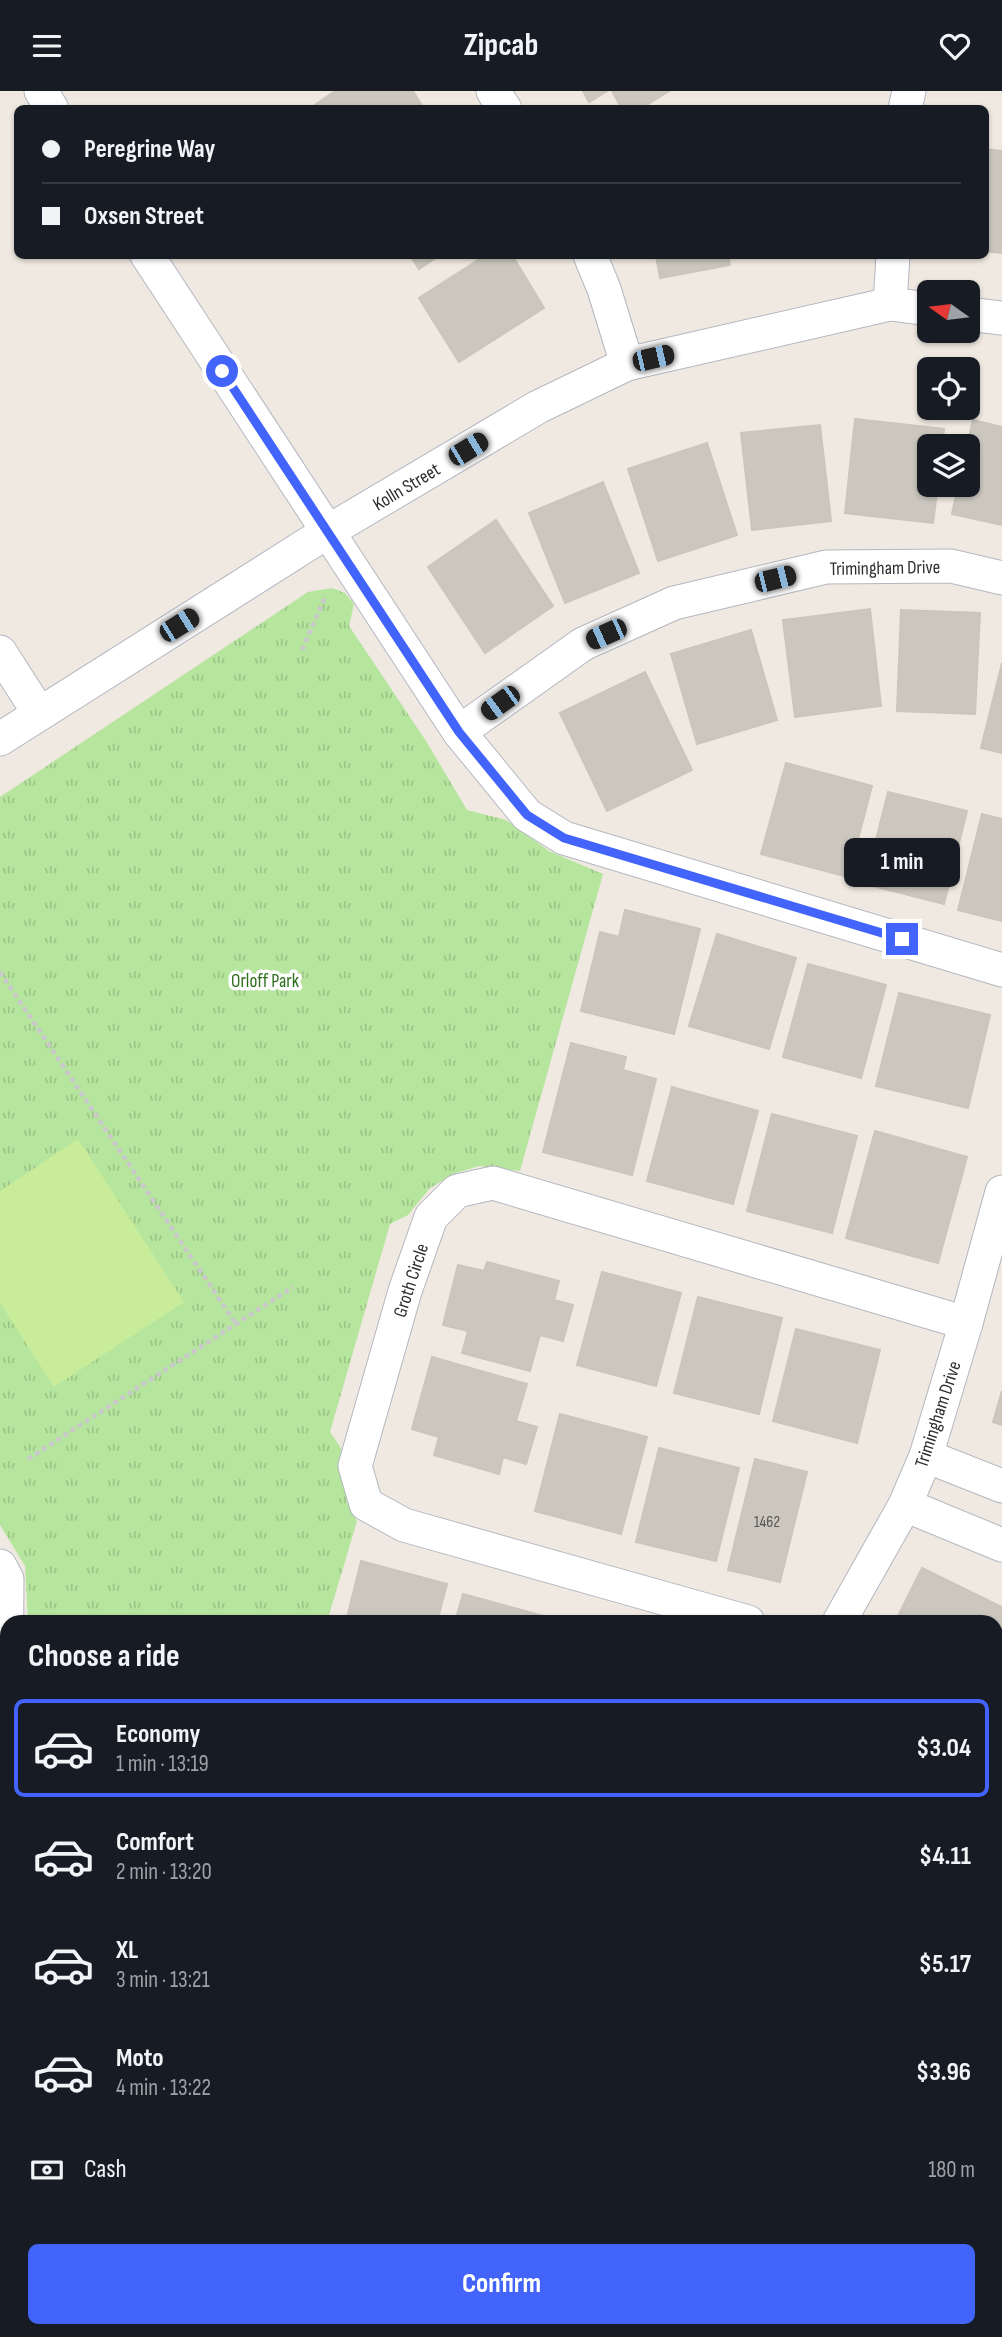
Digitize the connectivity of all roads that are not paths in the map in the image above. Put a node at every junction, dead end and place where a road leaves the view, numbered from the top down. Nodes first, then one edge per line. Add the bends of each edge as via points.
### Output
1 (150, 259) edge
2 (592, 259) edge
3 (893, 259) edge
4 (890, 304) junction
5 (917, 307) edge
6 (980, 315) edge
7 (1002, 318) edge
8 (626, 364) junction
9 (327, 532) junction
10 (1002, 578) edge
11 (0, 652) edge
12 (39, 713) junction
13 (459, 732) junction
14 (0, 739) edge
15 (1002, 970) edge
16 (1002, 1192) edge
17 (966, 1323) junction
18 (926, 1456) junction
19 (1002, 1486) edge
20 (905, 1505) junction
21 (1002, 1545) edge
22 (0, 1566) edge
23 (7, 1615) edge
24 (723, 1615) edge
25 (843, 1615) edge

1 - 9 street
2 - 8 street
3 - 4 street
4 - 5 street, Kolln Street
4 - 8 street, Kolln Street
6 - 7 street
8 - 9 street, Kolln Street via 538,407
9 - 12 street, Kolln Street
9 - 13 street
10 - 13 street, Trimingham Drive via 951,566 826,567 674,604 583,644
11 - 12 street
12 - 14 street, Kolln Street
13 - 15 street via 527,815 564,838
16 - 17 street, Trimingham Drive
17 - 18 street, Trimingham Drive
17 - 24 street, Groth Circle via 493,1182 457,1191 431,1217 355,1466 366,1504 404,1525
18 - 19 street
18 - 20 street, Trimingham Drive
20 - 21 street
20 - 25 street, Trimingham Drive
22 - 23 street via 7,1579

